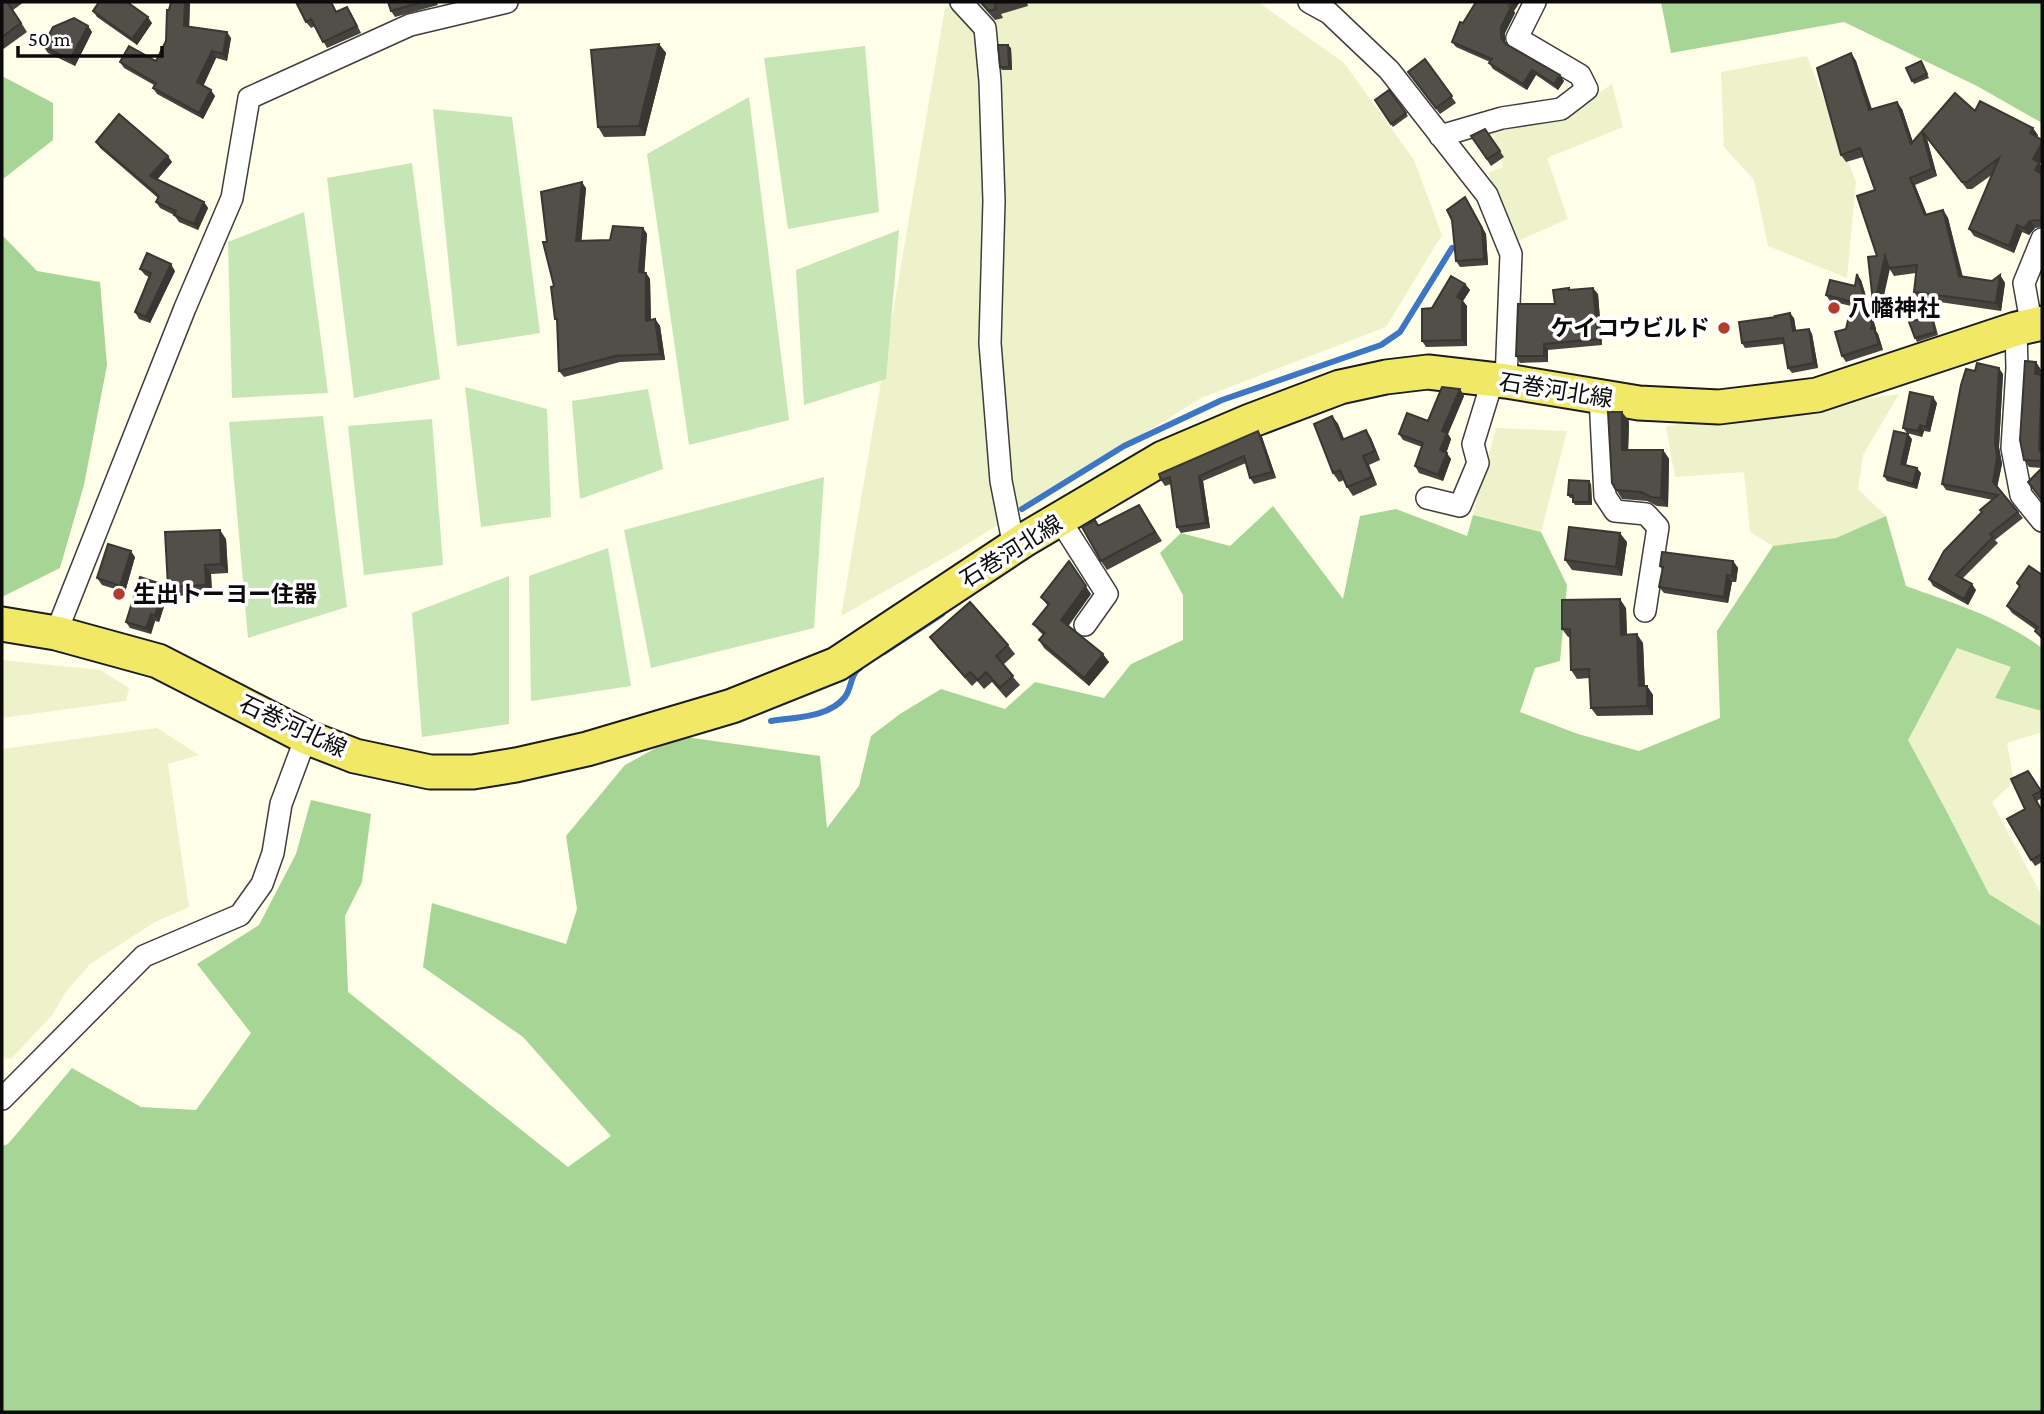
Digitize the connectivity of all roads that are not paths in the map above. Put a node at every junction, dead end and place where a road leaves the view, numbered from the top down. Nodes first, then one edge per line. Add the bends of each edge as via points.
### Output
1 (507, 2) edge
2 (961, 2) edge
3 (1309, 2) edge
4 (1535, 2) edge
5 (1440, 136) junction
6 (2042, 239) edge
7 (2031, 325) edge
8 (1500, 380) junction
9 (1600, 397) junction
10 (1427, 498) dead end
11 (1060, 520) junction
12 (2042, 521) edge
13 (1014, 547) junction
14 (1645, 611) dead end
15 (2, 624) edge
16 (1085, 625) dead end
17 (56, 633) junction
18 (306, 737) junction
19 (2, 1099) edge

1 - 17 street via 410,25 249,98 232,198
2 - 13 street via 985,29 994,201 990,342 1001,481
3 - 5 street via 1329,13 1389,70
4 - 5 street via 1517,38 1580,75 1587,89 1560,109 1502,118
5 - 8 street via 1487,195 1511,254
6 - 7 street via 2024,283
7 - 9 main road, 石巻河北線 via 1817,394 1719,407
7 - 12 street via 2017,368 2012,448 2021,495
8 - 9 main road, 石巻河北線
8 - 10 street via 1473,444 1478,463 1460,506
8 - 11 main road, 石巻河北線 via 1428,372 1340,387 1163,458
9 - 14 street via 1605,496 1615,511 1646,514 1658,527
11 - 13 main road, 石巻河北線
11 - 16 street via 1107,594
13 - 18 main road, 石巻河北線 via 837,664 732,706 586,749 473,772 430,772 355,756
15 - 17 main road, 石巻河北線
17 - 18 main road, 石巻河北線 via 158,661
18 - 19 street via 281,804 273,853 262,884 240,915 144,956

